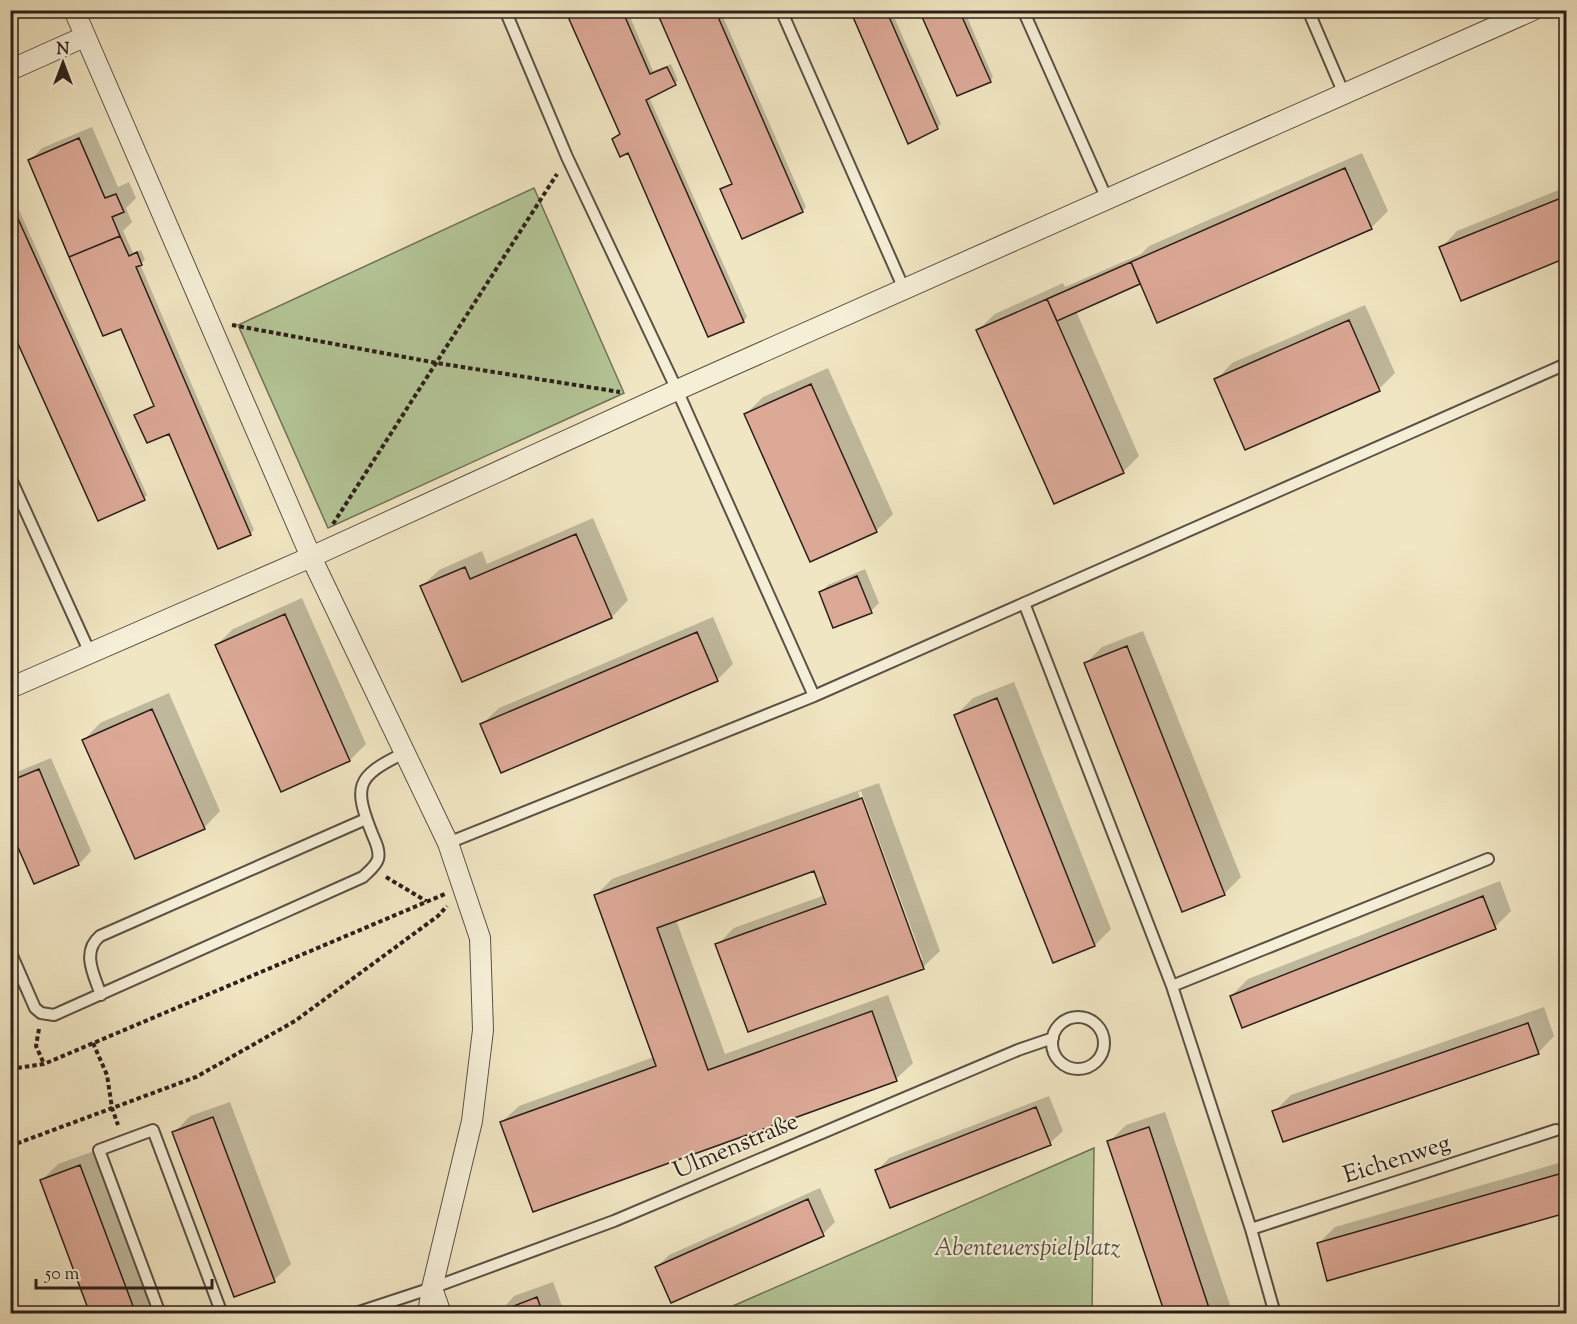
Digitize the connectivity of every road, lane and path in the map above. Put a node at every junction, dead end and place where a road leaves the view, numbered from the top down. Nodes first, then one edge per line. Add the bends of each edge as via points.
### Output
1 (74, 10) edge
2 (505, 10) edge
3 (781, 10) edge
4 (1023, 10) edge
5 (1308, 10) edge
6 (1533, 10) edge
7 (84, 37) junction
8 (10, 70) edge
9 (1344, 94) junction
10 (567, 157) junction
11 (1107, 199) junction
12 (904, 289) junction
13 (213, 325) junction
14 (437, 363) junction
15 (1566, 364) edge
16 (677, 390) junction
17 (624, 393) dead end
18 (10, 477) edge
19 (330, 528) dead end
20 (311, 557) junction
21 (1024, 603) junction
22 (90, 653) junction
23 (10, 688) edge
24 (814, 696) junction
25 (404, 753) junction
26 (366, 819) junction
27 (447, 843) junction
28 (1488, 859) dead end
29 (372, 868) junction
30 (462, 886) junction
31 (427, 902) junction
32 (10, 951) edge
33 (1172, 986) junction
34 (101, 995) junction
35 (41, 1013) junction
36 (1053, 1038) junction
37 (93, 1043) junction
38 (44, 1064) junction
39 (10, 1069) edge
40 (112, 1108) junction
41 (1556, 1130) dead end
42 (124, 1141) junction
43 (10, 1146) edge
44 (1251, 1229) junction
45 (432, 1288) junction
46 (160, 1314) edge
47 (222, 1314) edge
48 (353, 1314) edge
49 (428, 1314) edge
50 (441, 1314) edge
51 (1275, 1314) edge

1 - 7 street
2 - 10 lane
3 - 12 lane
4 - 11 lane
5 - 9 lane
6 - 9 street
7 - 8 street
7 - 13 street
9 - 11 street
10 - 14 path
10 - 16 lane
11 - 12 street
12 - 16 street
13 - 14 path via 238,325
13 - 20 street
14 - 17 path
14 - 19 path
15 - 21 lane
16 - 20 street
16 - 24 lane
18 - 22 lane
20 - 22 street
20 - 25 street
21 - 24 lane
21 - 33 lane
22 - 23 street
24 - 27 lane
25 - 26 lane via 378,765 363,783 361,805
25 - 27 street
26 - 29 lane via 378,848 378,859
26 - 34 lane via 100,936 93,942 89,955
27 - 30 street
28 - 33 lane
29 - 31 path
29 - 34 lane via 363,877
30 - 31 path
30 - 40 path via 438,916 294,1022 196,1077
30 - 45 street via 480,938 483,1030 472,1121
31 - 37 path
32 - 35 lane via 35,1008
33 - 44 lane
34 - 35 lane via 54,1015
35 - 38 path via 36,1046
36 - 36 lane via 1056,1057 1071,1068 1087,1068 1103,1051 1102,1031 1086,1018 1060,1024
36 - 45 lane, Ulmenstraße via 614,1221
37 - 38 path
37 - 40 path via 107,1074
38 - 39 path
40 - 42 path
40 - 43 path
41 - 44 lane, Eichenweg
42 - 46 lane via 99,1150
42 - 47 lane via 153,1130
44 - 51 lane
45 - 48 lane, Ulmenstraße
45 - 49 street
45 - 50 street

